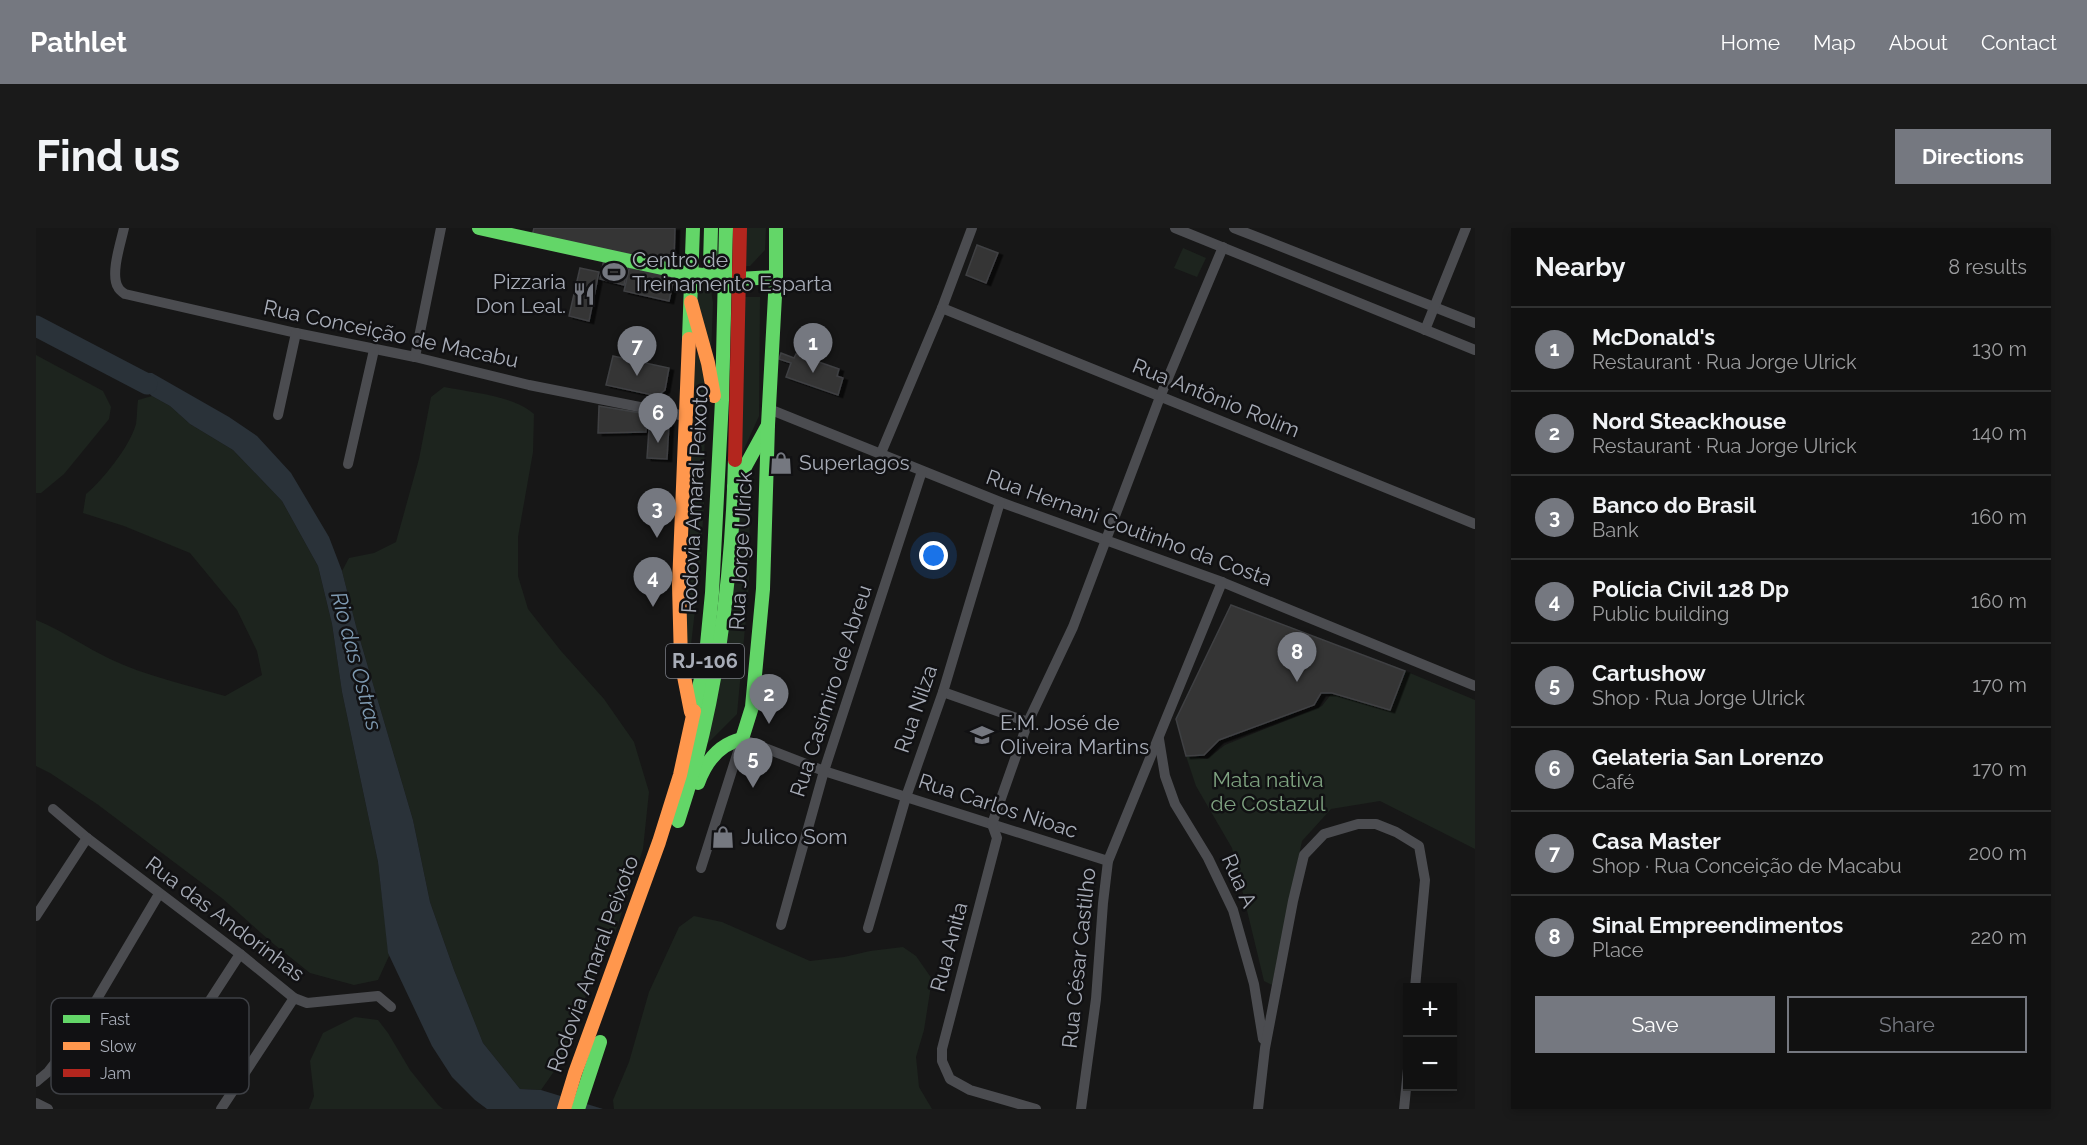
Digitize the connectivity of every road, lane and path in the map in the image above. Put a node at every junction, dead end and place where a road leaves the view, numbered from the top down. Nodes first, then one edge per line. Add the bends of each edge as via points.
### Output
1 (124, 228) edge
2 (441, 228) edge
3 (478, 228) edge
4 (693, 228) edge
5 (711, 228) edge
6 (726, 228) edge
7 (740, 228) edge
8 (776, 228) edge
9 (972, 228) edge
10 (1175, 228) edge
11 (1234, 228) edge
12 (1466, 228) edge
13 (1223, 247) junction
14 (692, 274) junction
15 (776, 277) junction
16 (733, 280) junction
17 (691, 302) junction
18 (942, 308) junction
19 (1434, 308) junction
20 (1475, 323) edge
21 (1425, 330) junction
22 (296, 333) junction
23 (374, 350) junction
24 (1475, 350) edge
25 (415, 357) junction
26 (1160, 397) junction
27 (769, 409) junction
28 (278, 415) dead end
29 (685, 416) junction
30 (768, 425) junction
31 (720, 442) junction
32 (881, 453) junction
33 (348, 464) dead end
34 (922, 471) junction
35 (734, 488) junction
36 (1000, 502) junction
37 (1475, 524) edge
38 (1106, 541) junction
39 (1222, 582) junction
40 (706, 655) junction
41 (681, 662) junction
42 (1475, 686) edge
43 (943, 693) junction
44 (692, 717) junction
45 (1028, 722) junction
46 (742, 739) junction
47 (1159, 739) junction
48 (824, 771) junction
49 (906, 797) junction
50 (53, 809) dead end
51 (992, 824) junction
52 (676, 827) junction
53 (87, 838) junction
54 (1108, 861) junction
55 (701, 868) dead end
56 (159, 894) junction
57 (36, 916) edge
58 (782, 925) dead end
59 (868, 928) dead end
60 (240, 954) junction
61 (1415, 983) edge
62 (97, 998) edge
63 (211, 998) edge
64 (294, 998) junction
65 (391, 1007) dead end
66 (1265, 1048) junction
67 (249, 1066) edge
68 (51, 1068) edge
69 (581, 1075) junction
70 (36, 1082) edge
71 (1405, 1091) edge
72 (231, 1094) edge
73 (36, 1103) edge
74 (48, 1109) edge
75 (221, 1109) edge
76 (564, 1109) edge
77 (578, 1109) edge
78 (1036, 1109) edge
79 (1081, 1109) edge
80 (1258, 1109) edge
81 (1404, 1109) edge

1 - 22 street, Rua Conceição de Macabu via 117,287 125,294
2 - 25 street
3 - 14 main road
4 - 14 main road
5 - 16 main road via 710,265
6 - 16 main road, Rodovia Amaral Peixoto / RJ-106
7 - 16 main road, Rodovia Amaral Peixoto / RJ-106
8 - 15 main road, Rua Jorge Ulrick
9 - 18 street
10 - 13 street
11 - 19 street
12 - 19 street
13 - 21 street
13 - 26 street
14 - 16 main road
14 - 17 main road
15 - 16 main road
15 - 27 main road, Rua Jorge Ulrick
16 - 31 main road, Rodovia Amaral Peixoto / RJ-106
16 - 35 main road, Rodovia Amaral Peixoto / RJ-106
17 - 29 main road
17 - 31 main road via 713,383
18 - 26 street, Rua Antônio Rolim
18 - 32 street
19 - 20 street
19 - 21 street
21 - 24 street
22 - 23 street, Rua Conceição de Macabu
22 - 28 street
23 - 25 street, Rua Conceição de Macabu
23 - 33 street
25 - 29 street, Rua Conceição de Macabu via 529,385
26 - 37 street, Rua Antônio Rolim
26 - 38 street
27 - 30 main road, Rua Jorge Ulrick
27 - 32 street, Rua Hernani Coutinho da Costa
29 - 41 main road via 679,585
30 - 35 main road
30 - 46 main road, Rua Jorge Ulrick via 763,589 752,707
31 - 40 main road, Rodovia Amaral Peixoto / RJ-106
32 - 34 street, Rua Hernani Coutinho da Costa
34 - 36 street, Rua Hernani Coutinho da Costa
34 - 48 street, Rua Casimiro de Abreu
35 - 52 main road, Rodovia Amaral Peixoto / RJ-106 via 718,654 689,788
36 - 38 street, Rua Hernani Coutinho da Costa
36 - 43 street, Rua Nilza
38 - 39 street, Rua Hernani Coutinho da Costa
38 - 45 street via 1073,627
39 - 42 street, Rua Hernani Coutinho da Costa
39 - 47 street, Rua César Castilho
40 - 41 main road
40 - 44 main road, Rodovia Amaral Peixoto / RJ-106
41 - 44 main road
43 - 45 street
43 - 49 street, Rua Nilza
44 - 69 main road, Rodovia Amaral Peixoto / RJ-106 via 680,775
45 - 51 street
46 - 48 street, Rua Carlos Nioac
46 - 52 main road via 727,743 701,772 690,810
46 - 55 street, Rua Jorge Ulrick
47 - 54 street, Rua César Castilho
47 - 66 street, Rua A via 1165,776 1175,804 1208,858 1233,910 1254,984
48 - 49 street, Rua Carlos Nioac
48 - 58 street, Rua Casimiro de Abreu
49 - 51 street, Rua Carlos Nioac
49 - 59 street, Rua Nilza
50 - 53 street, Rua das Andorinhas
51 - 54 street, Rua Carlos Nioac
51 - 78 street, Rua Anita via 997,838 942,1061 950,1079
52 - 69 main road, Rodovia Amaral Peixoto / RJ-106
53 - 56 street, Rua das Andorinhas
53 - 57 street
54 - 79 street, Rua César Castilho via 1096,999
56 - 60 street, Rua das Andorinhas
56 - 62 street
60 - 63 street
60 - 64 street, Rua das Andorinhas
61 - 66 street via 1425,880 1419,846 1376,824 1358,824 1324,834 1304,855
64 - 65 street, Rua das Andorinhas via 307,1003 378,996
64 - 67 street
66 - 80 street
68 - 70 street
69 - 76 main road, Rodovia Amaral Peixoto / RJ-106
69 - 77 main road, Rodovia Amaral Peixoto / RJ-106
71 - 81 street
72 - 75 street
73 - 74 street

